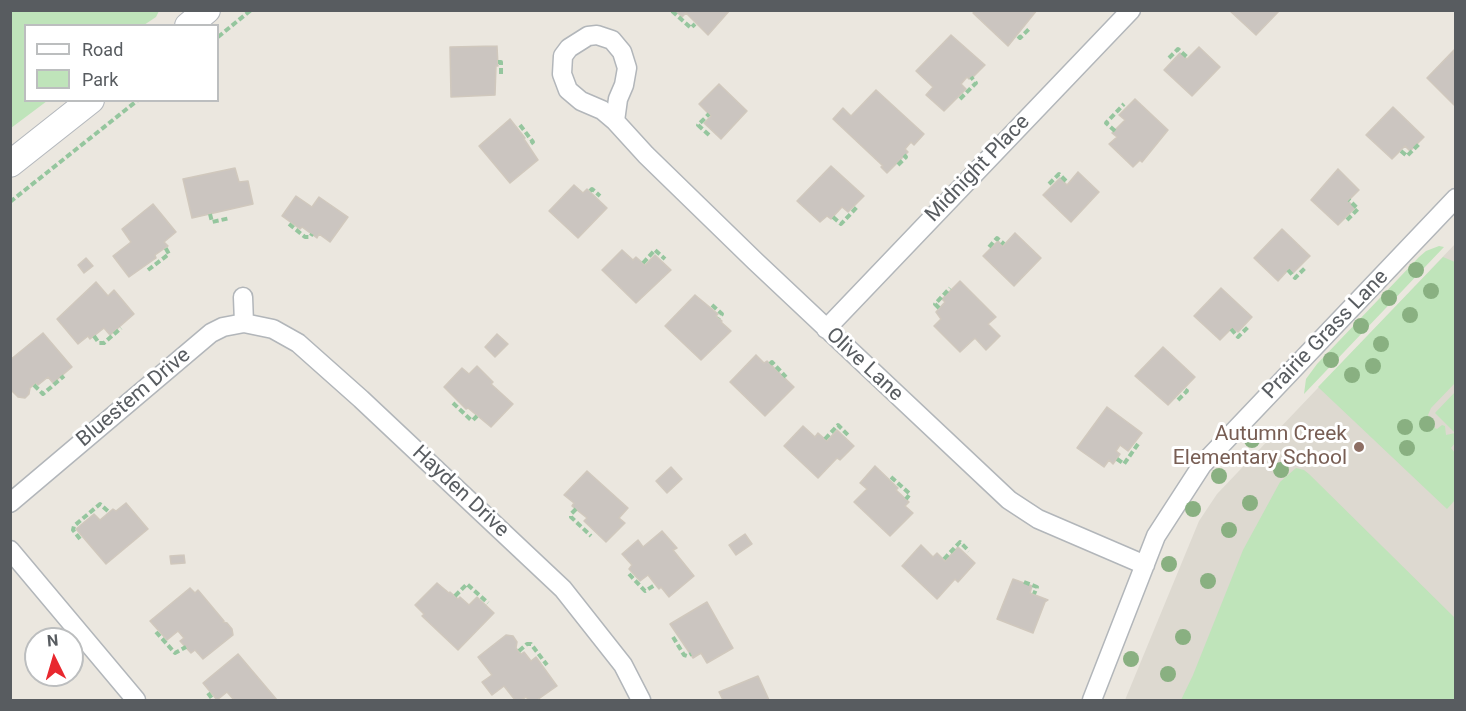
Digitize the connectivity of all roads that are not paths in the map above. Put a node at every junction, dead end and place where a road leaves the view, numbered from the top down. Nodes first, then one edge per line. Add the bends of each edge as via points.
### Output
1 (207, 10) edge
2 (1131, 10) edge
3 (190, 24) edge
4 (89, 102) edge
5 (615, 121) junction
6 (10, 164) edge
7 (1455, 198) edge
8 (243, 297) dead end
9 (244, 322) junction
10 (826, 329) junction
11 (10, 502) edge
12 (10, 550) edge
13 (1145, 565) junction
14 (136, 700) edge
15 (641, 700) edge
16 (1092, 700) edge

1 - 3 main road
2 - 10 street, Midnight Place
4 - 6 main road
5 - 5 street, Olive Lane via 627,68 622,52 612,40 588,36 563,56 562,74 568,90 580,101 602,110
5 - 10 street, Olive Lane
7 - 13 street, Prairie Grass Lane via 1202,465 1156,536
8 - 9 street
9 - 11 street, Bluestem Drive via 211,333
9 - 15 street, Hayden Drive via 273,329 298,343 563,589 623,665
10 - 13 street, Olive Lane via 1009,500 1038,519
12 - 14 street
13 - 16 street, Prairie Grass Lane

